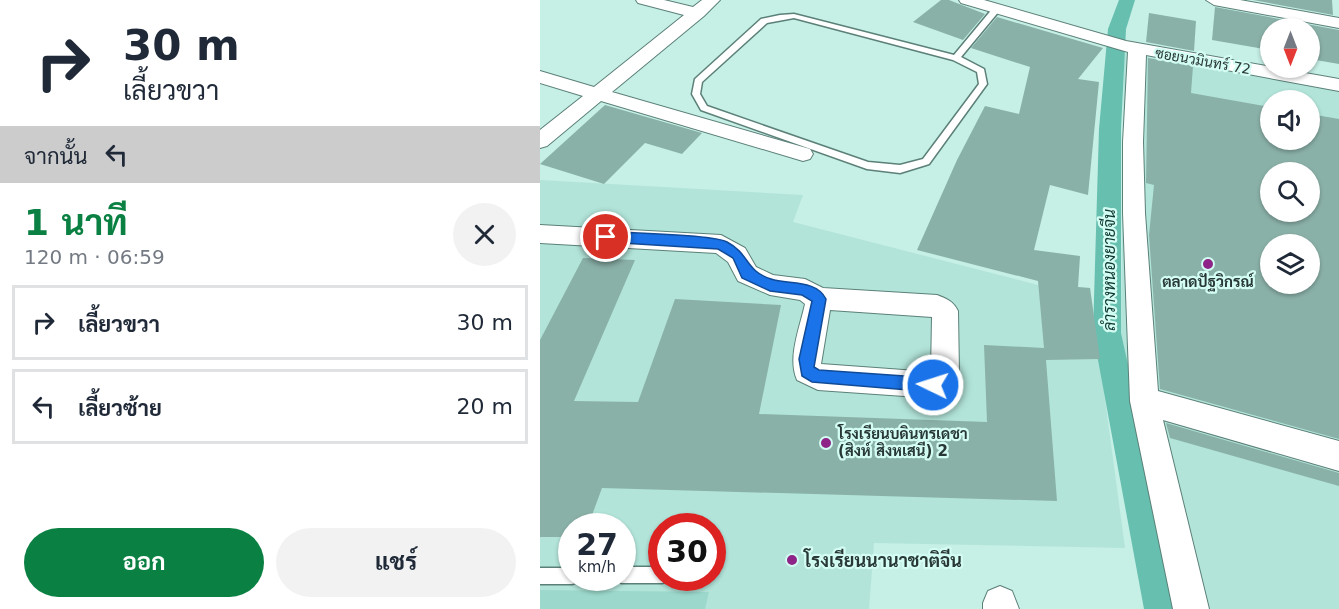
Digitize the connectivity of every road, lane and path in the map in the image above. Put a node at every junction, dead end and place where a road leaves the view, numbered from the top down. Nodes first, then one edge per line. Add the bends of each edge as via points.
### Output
1 (644, 0) edge
2 (712, 0) edge
3 (967, 0) edge
4 (1214, 0) edge
5 (996, 10) junction
6 (698, 13) junction
7 (1339, 23) edge
8 (1131, 48) junction
9 (956, 58) junction
10 (540, 77) edge
11 (1339, 85) edge
12 (599, 93) junction
13 (540, 141) edge
14 (803, 154) dead end
15 (540, 234) edge
16 (819, 299) junction
17 (1144, 401) junction
18 (1339, 456) edge
19 (540, 576) edge
20 (558, 576) edge
21 (1191, 609) edge

1 - 6 street
2 - 6 street
3 - 5 street, ซอยนวมินทร์ 72
4 - 7 street
5 - 8 street, ซอยนวมินทร์ 72
5 - 9 lane
6 - 12 street
8 - 11 street, ซอยนวมินทร์ 72
8 - 17 street via 1134,213
9 - 9 lane via 794,16 780,17 764,21 698,81 696,94 704,108 867,165 900,169 927,162 983,84 981,71
10 - 12 street
12 - 13 street
12 - 14 street
15 - 16 street via 721,244 737,255 747,274 770,285 805,290
16 - 16 street via 937,306 945,311 945,374 941,381 933,385 818,377 807,371
17 - 18 street
17 - 21 street
19 - 20 lane

